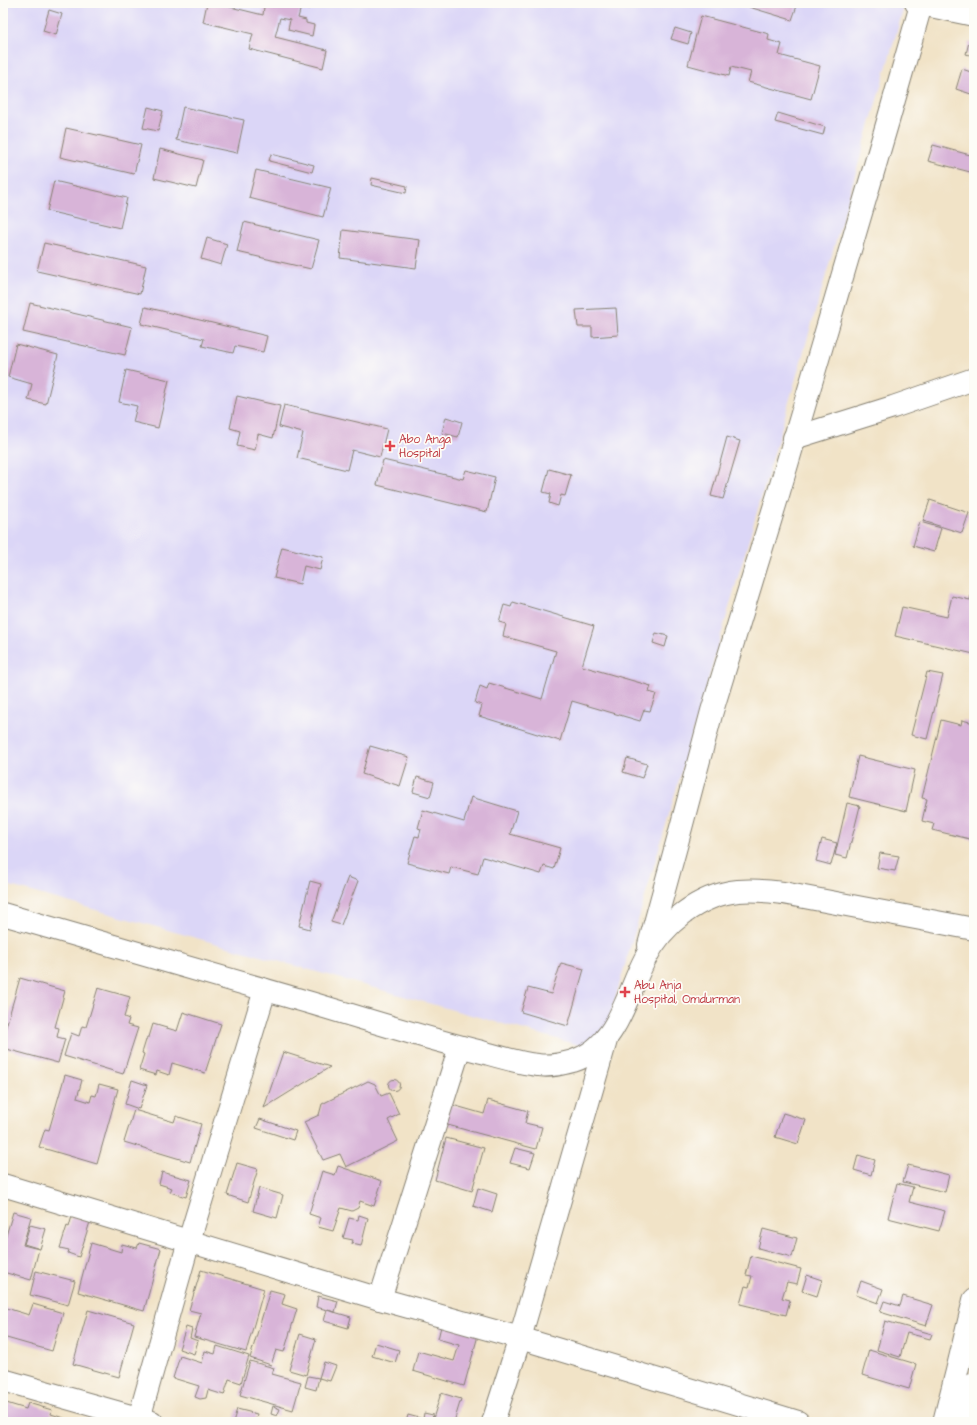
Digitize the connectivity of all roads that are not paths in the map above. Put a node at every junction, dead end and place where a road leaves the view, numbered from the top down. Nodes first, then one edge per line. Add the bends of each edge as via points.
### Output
1 (918, 4) edge
2 (972, 11) edge
3 (974, 379) edge
4 (794, 438) junction
5 (3, 914) edge
6 (974, 929) edge
7 (645, 958) junction
8 (265, 990) junction
9 (607, 1038) junction
10 (460, 1047) junction
11 (3, 1185) edge
12 (189, 1241) junction
13 (380, 1299) junction
14 (974, 1300) edge
15 (520, 1338) junction
16 (3, 1380) edge
17 (974, 1384) edge
18 (143, 1421) edge
19 (493, 1422) edge
20 (798, 1422) edge
21 (944, 1422) edge
22 (966, 1422) edge

1 - 2 street
1 - 4 street via 888,121
3 - 4 street
4 - 7 street via 712,711
5 - 8 street
6 - 7 street via 783,893 736,891 713,897 692,907 673,921 657,938
7 - 9 street via 618,1021
8 - 10 street
8 - 12 street
9 - 10 street via 577,1060 559,1065 540,1065
9 - 15 street
10 - 13 street
11 - 12 street
12 - 13 street
12 - 18 street
13 - 15 street
14 - 21 street
15 - 19 street
15 - 20 street
16 - 18 street
17 - 22 street

